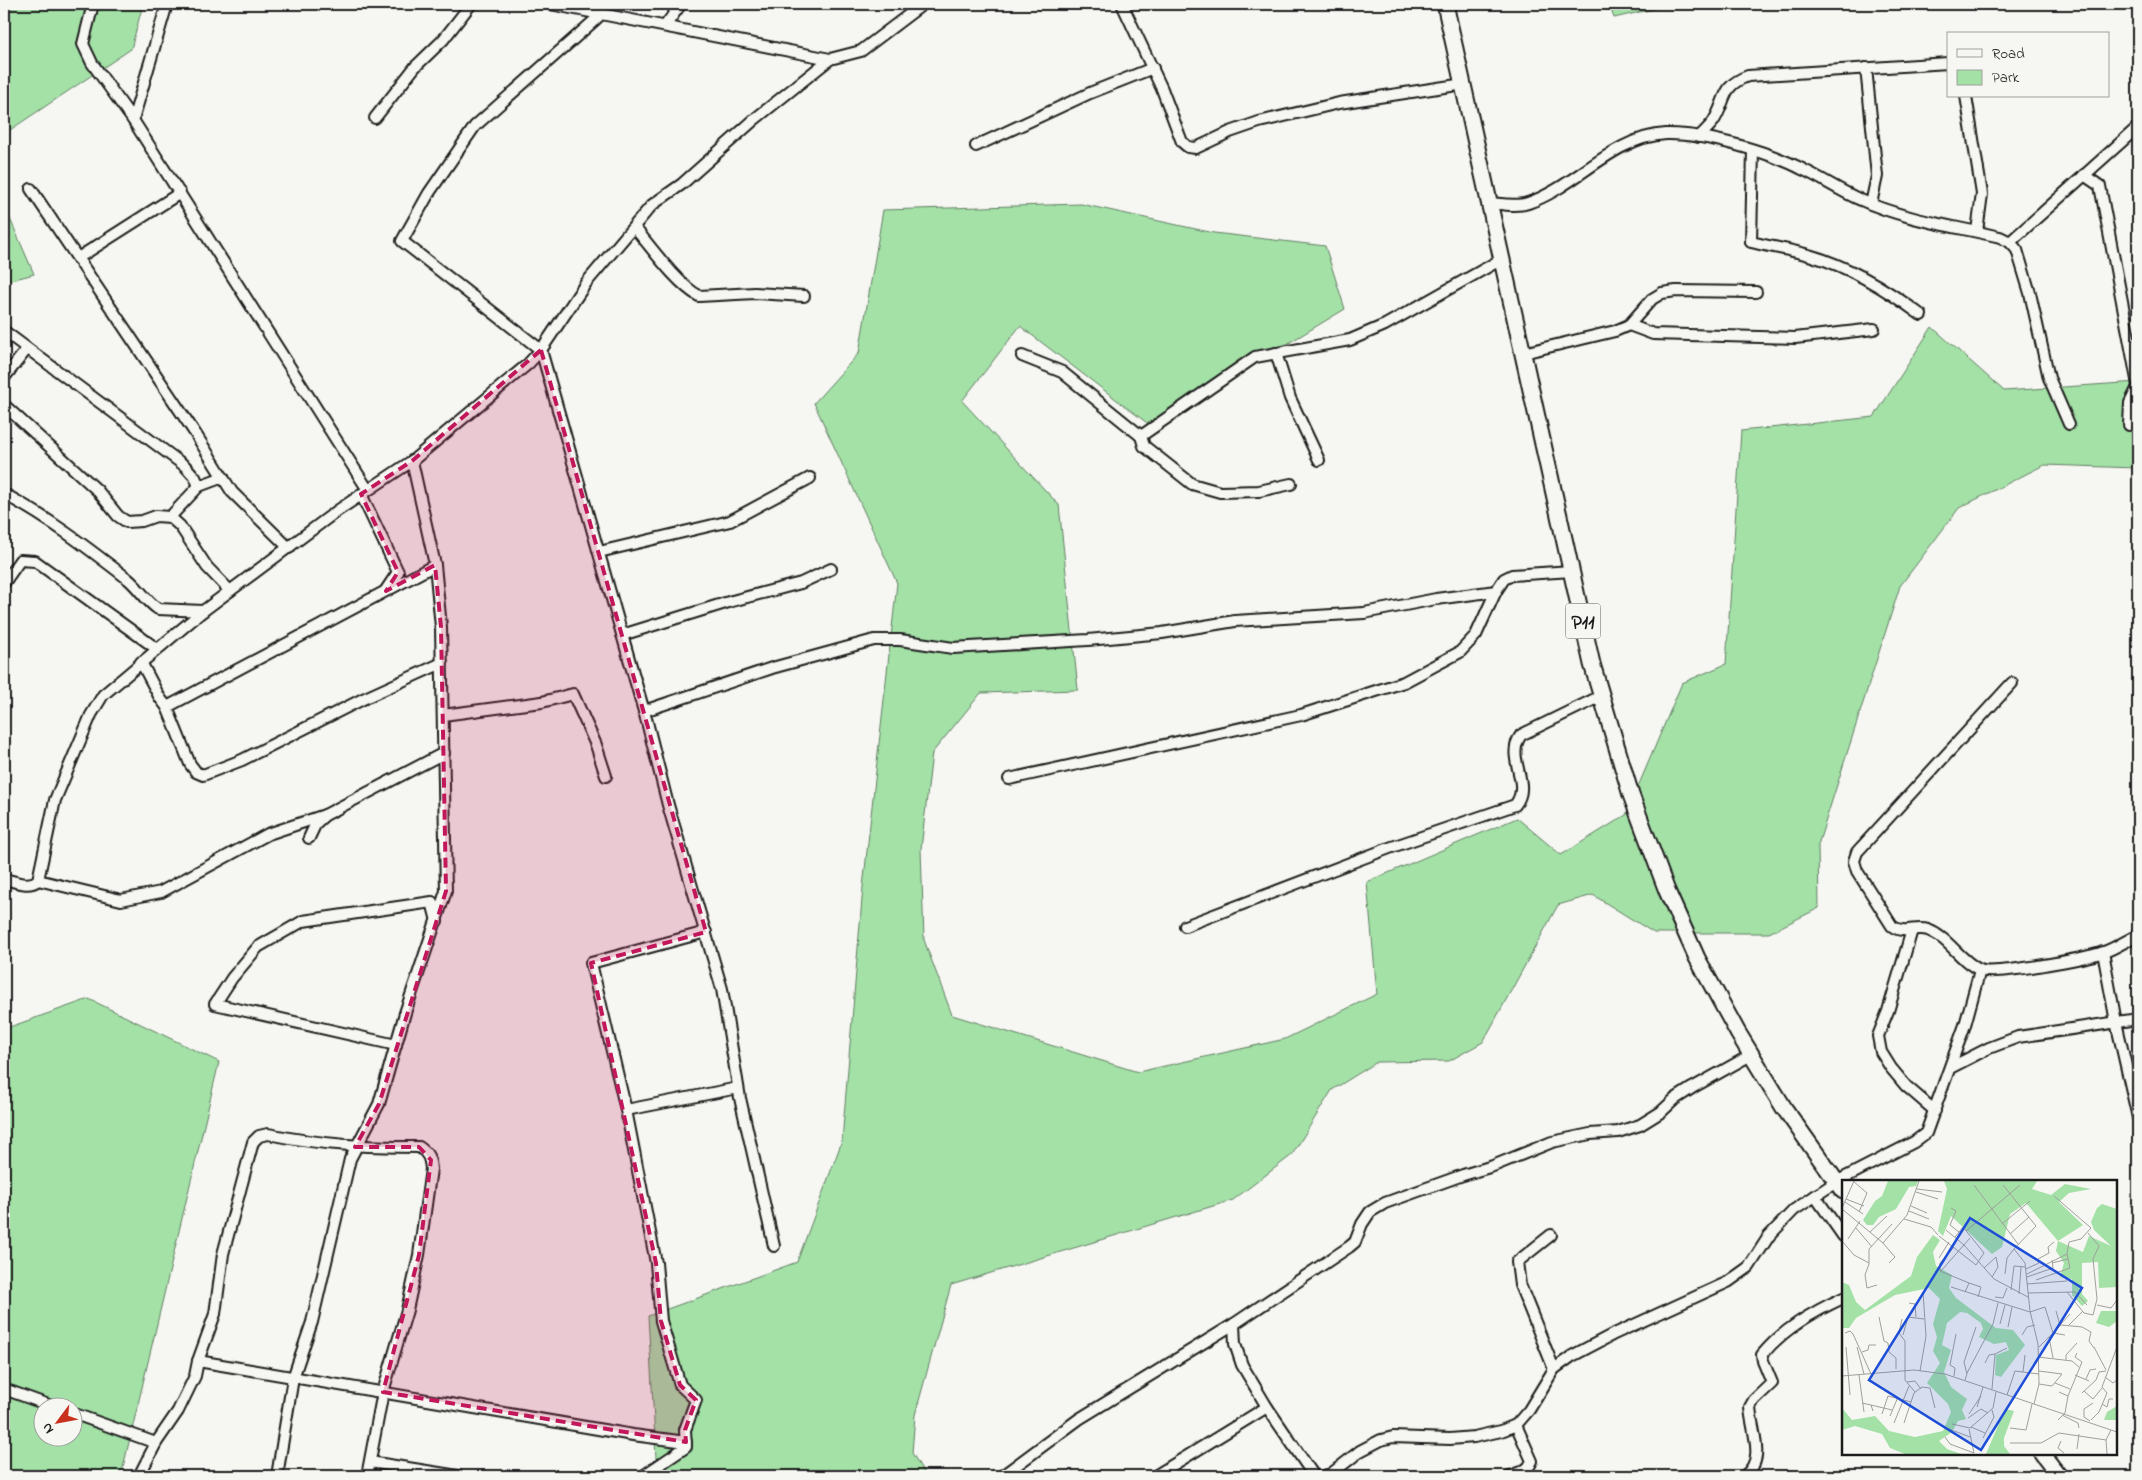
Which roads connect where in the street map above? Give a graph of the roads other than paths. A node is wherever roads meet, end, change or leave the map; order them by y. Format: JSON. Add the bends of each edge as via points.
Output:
{"nodes":[{"id":1,"x":92,"y":4,"type":"edge"},
{"id":2,"x":167,"y":4,"type":"edge"},
{"id":3,"x":471,"y":4,"type":"edge"},
{"id":4,"x":550,"y":4,"type":"edge"},
{"id":5,"x":681,"y":4,"type":"edge"},
{"id":6,"x":1122,"y":4,"type":"edge"},
{"id":7,"x":1446,"y":4,"type":"edge"},
{"id":8,"x":920,"y":5,"type":"edge"},
{"id":9,"x":602,"y":9,"type":"edge"},
{"id":10,"x":665,"y":26,"type":"junction"},
{"id":11,"x":830,"y":59,"type":"junction"},
{"id":12,"x":1947,"y":63,"type":"edge"},
{"id":13,"x":1153,"y":68,"type":"junction"},
{"id":14,"x":1866,"y":68,"type":"junction"},
{"id":15,"x":1464,"y":84,"type":"junction"},
{"id":16,"x":1966,"y":98,"type":"edge"},
{"id":17,"x":375,"y":118,"type":"dead end"},
{"id":18,"x":133,"y":120,"type":"junction"},
{"id":19,"x":2138,"y":127,"type":"edge"},
{"id":20,"x":1699,"y":137,"type":"junction"},
{"id":21,"x":976,"y":146,"type":"dead end"},
{"id":22,"x":1753,"y":150,"type":"junction"},
{"id":23,"x":2084,"y":175,"type":"junction"},
{"id":24,"x":31,"y":189,"type":"dead end"},
{"id":25,"x":180,"y":193,"type":"junction"},
{"id":26,"x":1490,"y":203,"type":"junction"},
{"id":27,"x":1871,"y":204,"type":"junction"},
{"id":28,"x":634,"y":227,"type":"junction"},
{"id":29,"x":1977,"y":232,"type":"junction"},
{"id":30,"x":2010,"y":242,"type":"junction"},
{"id":31,"x":78,"y":258,"type":"junction"},
{"id":32,"x":1502,"y":259,"type":"junction"},
{"id":33,"x":1756,"y":292,"type":"dead end"},
{"id":34,"x":804,"y":296,"type":"dead end"},
{"id":35,"x":1921,"y":315,"type":"dead end"},
{"id":36,"x":1629,"y":325,"type":"junction"},
{"id":37,"x":1874,"y":329,"type":"dead end"},
{"id":38,"x":4,"y":331,"type":"edge"},
{"id":39,"x":27,"y":349,"type":"junction"},
{"id":40,"x":541,"y":350,"type":"junction"},
{"id":41,"x":1523,"y":352,"type":"junction"},
{"id":42,"x":1276,"y":353,"type":"junction"},
{"id":43,"x":1022,"y":356,"type":"dead end"},
{"id":44,"x":4,"y":378,"type":"edge"},
{"id":45,"x":2138,"y":386,"type":"edge"},
{"id":46,"x":4,"y":405,"type":"edge"},
{"id":47,"x":2069,"y":424,"type":"dead end"},
{"id":48,"x":2129,"y":425,"type":"dead end"},
{"id":49,"x":1141,"y":436,"type":"junction"},
{"id":50,"x":1320,"y":460,"type":"dead end"},
{"id":51,"x":412,"y":461,"type":"junction"},
{"id":52,"x":223,"y":477,"type":"junction"},
{"id":53,"x":810,"y":478,"type":"dead end"},
{"id":54,"x":1291,"y":484,"type":"dead end"},
{"id":55,"x":199,"y":486,"type":"junction"},
{"id":56,"x":365,"y":492,"type":"junction"},
{"id":57,"x":4,"y":494,"type":"edge"},
{"id":58,"x":170,"y":517,"type":"junction"},
{"id":59,"x":290,"y":548,"type":"junction"},
{"id":60,"x":599,"y":552,"type":"junction"},
{"id":61,"x":435,"y":565,"type":"junction"},
{"id":62,"x":831,"y":569,"type":"dead end"},
{"id":63,"x":1572,"y":571,"type":"junction"},
{"id":64,"x":4,"y":583,"type":"edge"},
{"id":65,"x":230,"y":591,"type":"junction"},
{"id":66,"x":386,"y":591,"type":"junction"},
{"id":67,"x":1496,"y":591,"type":"junction"},
{"id":68,"x":203,"y":611,"type":"junction"},
{"id":69,"x":622,"y":635,"type":"junction"},
{"id":70,"x":157,"y":649,"type":"junction"},
{"id":71,"x":141,"y":662,"type":"junction"},
{"id":72,"x":442,"y":663,"type":"junction"},
{"id":73,"x":2012,"y":683,"type":"dead end"},
{"id":74,"x":1601,"y":696,"type":"junction"},
{"id":75,"x":167,"y":707,"type":"junction"},
{"id":76,"x":644,"y":711,"type":"junction"},
{"id":77,"x":443,"y":715,"type":"junction"},
{"id":78,"x":444,"y":753,"type":"junction"},
{"id":79,"x":606,"y":776,"type":"dead end"},
{"id":80,"x":1009,"y":779,"type":"dead end"},
{"id":81,"x":325,"y":815,"type":"junction"},
{"id":82,"x":309,"y":838,"type":"dead end"},
{"id":83,"x":4,"y":879,"type":"edge"},
{"id":84,"x":38,"y":880,"type":"junction"},
{"id":85,"x":437,"y":921,"type":"junction"},
{"id":86,"x":1185,"y":926,"type":"dead end"},
{"id":87,"x":1912,"y":930,"type":"junction"},
{"id":88,"x":706,"y":932,"type":"junction"},
{"id":89,"x":2138,"y":935,"type":"edge"},
{"id":90,"x":2103,"y":952,"type":"junction"},
{"id":91,"x":1980,"y":970,"type":"junction"},
{"id":92,"x":2138,"y":1020,"type":"edge"},
{"id":93,"x":2116,"y":1022,"type":"junction"},
{"id":94,"x":396,"y":1045,"type":"junction"},
{"id":95,"x":1751,"y":1055,"type":"junction"},
{"id":96,"x":1950,"y":1068,"type":"junction"},
{"id":97,"x":738,"y":1088,"type":"junction"},
{"id":98,"x":2136,"y":1097,"type":"edge"},
{"id":99,"x":626,"y":1110,"type":"junction"},
{"id":100,"x":1935,"y":1111,"type":"junction"},
{"id":101,"x":2138,"y":1118,"type":"edge"},
{"id":102,"x":355,"y":1147,"type":"junction"},
{"id":103,"x":1852,"y":1180,"type":"edge"},
{"id":104,"x":1840,"y":1187,"type":"edge"},
{"id":105,"x":1815,"y":1196,"type":"junction"},
{"id":106,"x":1550,"y":1235,"type":"dead end"},
{"id":107,"x":1842,"y":1235,"type":"edge"},
{"id":108,"x":774,"y":1246,"type":"dead end"},
{"id":109,"x":1842,"y":1298,"type":"edge"},
{"id":110,"x":1234,"y":1324,"type":"junction"},
{"id":111,"x":198,"y":1361,"type":"junction"},
{"id":112,"x":1554,"y":1369,"type":"junction"},
{"id":113,"x":293,"y":1378,"type":"junction"},
{"id":114,"x":4,"y":1389,"type":"edge"},
{"id":115,"x":383,"y":1392,"type":"junction"},
{"id":116,"x":32,"y":1399,"type":"edge"},
{"id":117,"x":1267,"y":1407,"type":"junction"},
{"id":118,"x":82,"y":1417,"type":"edge"},
{"id":119,"x":1516,"y":1425,"type":"junction"},
{"id":120,"x":686,"y":1442,"type":"junction"},
{"id":121,"x":156,"y":1443,"type":"junction"},
{"id":122,"x":2043,"y":1455,"type":"edge"},
{"id":123,"x":370,"y":1462,"type":"junction"},
{"id":124,"x":139,"y":1476,"type":"edge"},
{"id":125,"x":277,"y":1476,"type":"edge"},
{"id":126,"x":367,"y":1476,"type":"edge"},
{"id":127,"x":458,"y":1476,"type":"edge"},
{"id":128,"x":643,"y":1476,"type":"edge"},
{"id":129,"x":1002,"y":1476,"type":"edge"},
{"id":130,"x":1155,"y":1476,"type":"edge"},
{"id":131,"x":1314,"y":1476,"type":"edge"},
{"id":132,"x":1324,"y":1476,"type":"edge"},
{"id":133,"x":1510,"y":1476,"type":"edge"},
{"id":134,"x":1744,"y":1476,"type":"edge"},
{"id":135,"x":2059,"y":1476,"type":"edge"}],
"edges":[{"from":1,"to":18,"type":"street","via":[[83,44],[92,63]]},
{"from":2,"to":18,"type":"street"},
{"from":3,"to":17,"type":"street"},
{"from":4,"to":9,"type":"street"},
{"from":5,"to":10,"type":"street"},
{"from":6,"to":13,"type":"street"},
{"from":7,"to":15,"type":"main road","number":"P11"},
{"from":8,"to":11,"type":"street","via":[[861,51]]},
{"from":9,"to":10,"type":"street"},
{"from":9,"to":40,"type":"street","via":[[475,126],[402,241]]},
{"from":10,"to":11,"type":"street"},
{"from":11,"to":28,"type":"street","via":[[652,206]]},
{"from":12,"to":14,"type":"street"},
{"from":13,"to":15,"type":"street","via":[[1182,142],[1196,148],[1254,123],[1340,104]]},
{"from":13,"to":21,"type":"street"},
{"from":14,"to":20,"type":"street","via":[[1748,76],[1736,80],[1728,88],[1713,121]]},
{"from":14,"to":27,"type":"street","via":[[1877,176]]},
{"from":15,"to":26,"type":"main road","number":"P11"},
{"from":16,"to":29,"type":"street","via":[[1982,194]]},
{"from":18,"to":25,"type":"street"},
{"from":19,"to":23,"type":"street"},
{"from":20,"to":22,"type":"street"},
{"from":20,"to":26,"type":"street","via":[[1665,134],[1644,139],[1621,148],[1548,194],[1526,204]]},
{"from":22,"to":27,"type":"street","via":[[1804,169]]},
{"from":22,"to":35,"type":"street","via":[[1750,242],[1812,256],[1850,272]]},
{"from":23,"to":30,"type":"street"},
{"from":23,"to":45,"type":"street","via":[[2100,186]]},
{"from":24,"to":31,"type":"street"},
{"from":25,"to":31,"type":"street"},
{"from":25,"to":56,"type":"street"},
{"from":26,"to":32,"type":"main road","number":"P11"},
{"from":27,"to":29,"type":"street","via":[[1921,220]]},
{"from":28,"to":34,"type":"street","via":[[681,281],[699,296],[755,293]]},
{"from":28,"to":40,"type":"street","via":[[586,283]]},
{"from":29,"to":30,"type":"street","via":[[2000,236]]},
{"from":30,"to":47,"type":"street","via":[[2017,250],[2030,293],[2049,378]]},
{"from":31,"to":52,"type":"street"},
{"from":32,"to":41,"type":"main road","number":"P11"},
{"from":32,"to":42,"type":"street","via":[[1385,325],[1350,340]]},
{"from":33,"to":36,"type":"street","via":[[1662,293],[1652,299]]},
{"from":36,"to":37,"type":"street","via":[[1653,334],[1794,338]]},
{"from":36,"to":41,"type":"street"},
{"from":38,"to":39,"type":"street"},
{"from":39,"to":44,"type":"street"},
{"from":39,"to":55,"type":"street","via":[[185,466]]},
{"from":40,"to":51,"type":"street"},
{"from":40,"to":60,"type":"street"},
{"from":41,"to":63,"type":"main road","number":"P11"},
{"from":42,"to":49,"type":"street","via":[[1255,357]]},
{"from":42,"to":50,"type":"street","via":[[1290,398]]},
{"from":43,"to":49,"type":"street","via":[[1062,372]]},
{"from":45,"to":48,"type":"street","via":[[2130,403]]},
{"from":46,"to":58,"type":"street","via":[[97,490],[118,516],[127,522],[156,516]]},
{"from":49,"to":54,"type":"street","via":[[1144,446],[1192,484],[1220,492],[1259,491]]},
{"from":51,"to":56,"type":"street"},
{"from":51,"to":61,"type":"street"},
{"from":52,"to":55,"type":"street"},
{"from":52,"to":59,"type":"street","via":[[232,492]]},
{"from":53,"to":60,"type":"street","via":[[730,521]]},
{"from":55,"to":58,"type":"street"},
{"from":56,"to":59,"type":"street"},
{"from":56,"to":66,"type":"street","via":[[398,572]]},
{"from":57,"to":68,"type":"street","via":[[76,538],[138,587],[152,605]]},
{"from":58,"to":65,"type":"street","via":[[180,526],[207,567]]},
{"from":59,"to":65,"type":"street"},
{"from":60,"to":69,"type":"street"},
{"from":61,"to":66,"type":"street"},
{"from":61,"to":72,"type":"street"},
{"from":62,"to":69,"type":"street","via":[[800,583]]},
{"from":63,"to":67,"type":"street","via":[[1512,576],[1504,579]]},
{"from":63,"to":74,"type":"main road","number":"P11"},
{"from":64,"to":70,"type":"street","via":[[20,560],[35,561]]},
{"from":65,"to":68,"type":"street"},
{"from":66,"to":75,"type":"street"},
{"from":67,"to":76,"type":"street","via":[[1364,613],[1235,622],[1088,640],[952,648],[900,640],[874,640],[772,668]]},
{"from":67,"to":80,"type":"street","via":[[1476,635],[1460,652],[1404,682],[1301,715]]},
{"from":68,"to":70,"type":"street"},
{"from":69,"to":76,"type":"street"},
{"from":70,"to":71,"type":"street"},
{"from":71,"to":75,"type":"street"},
{"from":71,"to":84,"type":"street","via":[[103,695],[92,715],[55,800]]},
{"from":72,"to":75,"type":"street","via":[[242,760],[203,775],[190,764]]},
{"from":72,"to":77,"type":"street"},
{"from":73,"to":87,"type":"street","via":[[1857,852],[1854,861],[1858,871],[1892,926],[1897,930]]},
{"from":74,"to":86,"type":"street","via":[[1521,735],[1515,743],[1515,756],[1523,791],[1515,804],[1383,850]]},
{"from":74,"to":95,"type":"main road","number":"P11","via":[[1631,795],[1667,891],[1697,958]]},
{"from":76,"to":88,"type":"street"},
{"from":77,"to":78,"type":"street"},
{"from":77,"to":79,"type":"street","via":[[542,702],[573,694]]},
{"from":78,"to":81,"type":"street"},
{"from":78,"to":85,"type":"street","via":[[446,891]]},
{"from":81,"to":82,"type":"street","via":[[316,823]]},
{"from":81,"to":84,"type":"street","via":[[268,834],[162,892],[121,900]]},
{"from":83,"to":84,"type":"street","via":[[28,884]]},
{"from":85,"to":94,"type":"street"},
{"from":85,"to":94,"type":"street","via":[[432,902],[303,921],[258,947],[232,978],[216,1004]]},
{"from":87,"to":91,"type":"street","via":[[1928,930],[1940,936]]},
{"from":87,"to":100,"type":"street","via":[[1878,1036],[1881,1052],[1891,1068]]},
{"from":88,"to":97,"type":"street","via":[[722,989]]},
{"from":88,"to":99,"type":"street","via":[[592,963]]},
{"from":89,"to":90,"type":"street"},
{"from":90,"to":91,"type":"street","via":[[2000,971]]},
{"from":90,"to":93,"type":"street"},
{"from":91,"to":96,"type":"street"},
{"from":92,"to":93,"type":"street"},
{"from":93,"to":96,"type":"street","via":[[2018,1036]]},
{"from":93,"to":98,"type":"street"},
{"from":94,"to":102,"type":"street","via":[[379,1104]]},
{"from":95,"to":104,"type":"main road","number":"P11"},
{"from":95,"to":110,"type":"street","via":[[1692,1088],[1640,1125],[1618,1132],[1552,1142],[1385,1203],[1370,1212],[1350,1247]]},
{"from":96,"to":100,"type":"street"},
{"from":97,"to":99,"type":"street"},
{"from":97,"to":108,"type":"street"},
{"from":98,"to":101,"type":"street"},
{"from":99,"to":120,"type":"street","via":[[656,1263],[661,1321],[680,1385],[696,1400],[684,1430]]},
{"from":100,"to":103,"type":"street","via":[[1926,1133]]},
{"from":102,"to":111,"type":"street","via":[[268,1134],[253,1142],[223,1254],[215,1314]]},
{"from":102,"to":113,"type":"street","via":[[340,1193],[312,1322]]},
{"from":102,"to":115,"type":"street","via":[[418,1147],[430,1160],[419,1255]]},
{"from":104,"to":105,"type":"street"},
{"from":105,"to":107,"type":"street"},
{"from":105,"to":112,"type":"street","via":[[1787,1216],[1749,1267],[1728,1282],[1612,1335]]},
{"from":106,"to":112,"type":"street","via":[[1516,1262],[1520,1285]]},
{"from":109,"to":134,"type":"street","via":[[1811,1313],[1762,1355],[1772,1384],[1750,1406],[1756,1462]]},
{"from":110,"to":117,"type":"street","via":[[1235,1344],[1242,1365]]},
{"from":110,"to":129,"type":"street","via":[[1079,1419]]},
{"from":111,"to":113,"type":"street"},
{"from":111,"to":121,"type":"street","via":[[195,1376],[178,1412]]},
{"from":112,"to":119,"type":"street"},
{"from":113,"to":115,"type":"street"},
{"from":113,"to":125,"type":"street"},
{"from":114,"to":116,"type":"street"},
{"from":115,"to":120,"type":"street"},
{"from":115,"to":123,"type":"street"},
{"from":117,"to":130,"type":"street"},
{"from":117,"to":131,"type":"street"},
{"from":118,"to":121,"type":"street"},
{"from":119,"to":132,"type":"street","via":[[1474,1437],[1393,1436],[1360,1451]]},
{"from":119,"to":133,"type":"street","via":[[1532,1461],[1530,1467]]},
{"from":120,"to":128,"type":"street","via":[[686,1447]]},
{"from":121,"to":124,"type":"street"},
{"from":122,"to":135,"type":"main road"},
{"from":123,"to":126,"type":"street"},
{"from":123,"to":127,"type":"street"}]}
